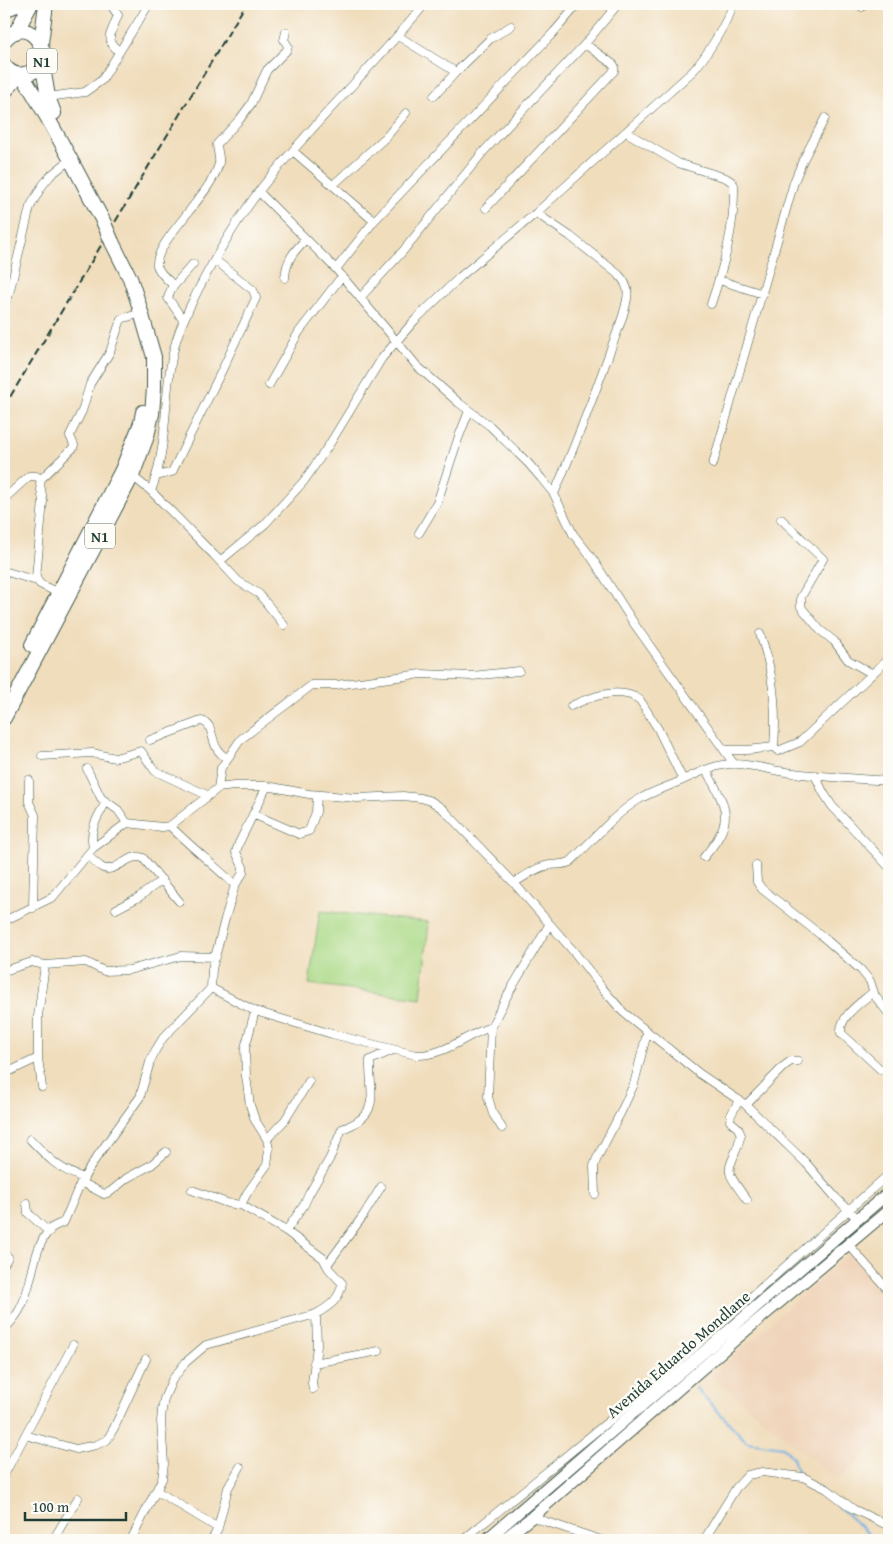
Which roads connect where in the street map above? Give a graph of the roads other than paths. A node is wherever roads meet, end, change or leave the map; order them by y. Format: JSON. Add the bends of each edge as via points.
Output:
{"nodes":[{"id":1,"x":19,"y":4,"type":"edge"},
{"id":2,"x":31,"y":4,"type":"edge"},
{"id":3,"x":46,"y":4,"type":"edge"},
{"id":4,"x":110,"y":4,"type":"edge"},
{"id":5,"x":149,"y":4,"type":"edge"},
{"id":6,"x":425,"y":4,"type":"edge"},
{"id":7,"x":578,"y":4,"type":"edge"},
{"id":8,"x":618,"y":4,"type":"edge"},
{"id":9,"x":734,"y":4,"type":"edge"},
{"id":10,"x":4,"y":10,"type":"edge"},
{"id":11,"x":511,"y":26,"type":"dead end"},
{"id":12,"x":286,"y":32,"type":"dead end"},
{"id":13,"x":9,"y":34,"type":"edge"},
{"id":14,"x":398,"y":36,"type":"junction"},
{"id":15,"x":41,"y":43,"type":"junction"},
{"id":16,"x":585,"y":44,"type":"junction"},
{"id":17,"x":119,"y":52,"type":"junction"},
{"id":18,"x":42,"y":61,"type":"junction"},
{"id":19,"x":4,"y":65,"type":"edge"},
{"id":20,"x":456,"y":72,"type":"junction"},
{"id":21,"x":21,"y":75,"type":"junction"},
{"id":22,"x":4,"y":95,"type":"edge"},
{"id":23,"x":434,"y":96,"type":"dead end"},
{"id":24,"x":48,"y":97,"type":"junction"},
{"id":25,"x":406,"y":113,"type":"dead end"},
{"id":26,"x":825,"y":118,"type":"dead end"},
{"id":27,"x":626,"y":132,"type":"junction"},
{"id":28,"x":65,"y":146,"type":"junction"},
{"id":29,"x":293,"y":151,"type":"junction"},
{"id":30,"x":71,"y":159,"type":"junction"},
{"id":31,"x":333,"y":185,"type":"junction"},
{"id":32,"x":259,"y":192,"type":"junction"},
{"id":33,"x":486,"y":208,"type":"dead end"},
{"id":34,"x":536,"y":213,"type":"junction"},
{"id":35,"x":374,"y":221,"type":"junction"},
{"id":36,"x":306,"y":239,"type":"junction"},
{"id":37,"x":215,"y":260,"type":"junction"},
{"id":38,"x":193,"y":264,"type":"dead end"},
{"id":39,"x":336,"y":269,"type":"junction"},
{"id":40,"x":342,"y":276,"type":"junction"},
{"id":41,"x":285,"y":278,"type":"dead end"},
{"id":42,"x":719,"y":280,"type":"junction"},
{"id":43,"x":174,"y":286,"type":"junction"},
{"id":44,"x":763,"y":294,"type":"junction"},
{"id":45,"x":8,"y":298,"type":"dead end"},
{"id":46,"x":360,"y":298,"type":"junction"},
{"id":47,"x":711,"y":304,"type":"dead end"},
{"id":48,"x":141,"y":313,"type":"junction"},
{"id":49,"x":183,"y":320,"type":"junction"},
{"id":50,"x":395,"y":342,"type":"junction"},
{"id":51,"x":269,"y":385,"type":"dead end"},
{"id":52,"x":469,"y":411,"type":"junction"},
{"id":53,"x":713,"y":464,"type":"dead end"},
{"id":54,"x":126,"y":473,"type":"junction"},
{"id":55,"x":157,"y":476,"type":"junction"},
{"id":56,"x":41,"y":480,"type":"junction"},
{"id":57,"x":151,"y":492,"type":"junction"},
{"id":58,"x":554,"y":494,"type":"junction"},
{"id":59,"x":4,"y":499,"type":"edge"},
{"id":60,"x":782,"y":519,"type":"dead end"},
{"id":61,"x":419,"y":533,"type":"dead end"},
{"id":62,"x":90,"y":544,"type":"junction"},
{"id":63,"x":220,"y":561,"type":"junction"},
{"id":64,"x":4,"y":571,"type":"edge"},
{"id":65,"x":37,"y":581,"type":"junction"},
{"id":66,"x":58,"y":593,"type":"junction"},
{"id":67,"x":284,"y":625,"type":"dead end"},
{"id":68,"x":760,"y":634,"type":"dead end"},
{"id":69,"x":38,"y":643,"type":"junction"},
{"id":70,"x":889,"y":658,"type":"edge"},
{"id":71,"x":519,"y":671,"type":"dead end"},
{"id":72,"x":871,"y":674,"type":"junction"},
{"id":73,"x":4,"y":699,"type":"edge"},
{"id":74,"x":571,"y":706,"type":"dead end"},
{"id":75,"x":4,"y":718,"type":"edge"},
{"id":76,"x":150,"y":740,"type":"dead end"},
{"id":77,"x":774,"y":747,"type":"junction"},
{"id":78,"x":725,"y":750,"type":"junction"},
{"id":79,"x":42,"y":756,"type":"dead end"},
{"id":80,"x":227,"y":758,"type":"junction"},
{"id":81,"x":734,"y":764,"type":"junction"},
{"id":82,"x":87,"y":769,"type":"dead end"},
{"id":83,"x":706,"y":770,"type":"junction"},
{"id":84,"x":815,"y":775,"type":"junction"},
{"id":85,"x":29,"y":780,"type":"dead end"},
{"id":86,"x":682,"y":780,"type":"junction"},
{"id":87,"x":889,"y":780,"type":"edge"},
{"id":88,"x":267,"y":786,"type":"junction"},
{"id":89,"x":218,"y":788,"type":"junction"},
{"id":90,"x":207,"y":795,"type":"junction"},
{"id":91,"x":317,"y":795,"type":"junction"},
{"id":92,"x":106,"y":802,"type":"junction"},
{"id":93,"x":253,"y":814,"type":"junction"},
{"id":94,"x":127,"y":823,"type":"junction"},
{"id":95,"x":170,"y":826,"type":"junction"},
{"id":96,"x":90,"y":852,"type":"junction"},
{"id":97,"x":704,"y":857,"type":"dead end"},
{"id":98,"x":756,"y":865,"type":"dead end"},
{"id":99,"x":889,"y":867,"type":"edge"},
{"id":100,"x":162,"y":880,"type":"junction"},
{"id":101,"x":514,"y":883,"type":"junction"},
{"id":102,"x":235,"y":885,"type":"junction"},
{"id":103,"x":179,"y":901,"type":"dead end"},
{"id":104,"x":33,"y":908,"type":"junction"},
{"id":105,"x":116,"y":909,"type":"dead end"},
{"id":106,"x":4,"y":921,"type":"edge"},
{"id":107,"x":550,"y":925,"type":"junction"},
{"id":108,"x":216,"y":957,"type":"junction"},
{"id":109,"x":45,"y":965,"type":"junction"},
{"id":110,"x":4,"y":971,"type":"edge"},
{"id":111,"x":211,"y":988,"type":"junction"},
{"id":112,"x":873,"y":992,"type":"junction"},
{"id":113,"x":255,"y":1011,"type":"junction"},
{"id":114,"x":889,"y":1014,"type":"edge"},
{"id":115,"x":492,"y":1027,"type":"junction"},
{"id":116,"x":647,"y":1033,"type":"junction"},
{"id":117,"x":393,"y":1050,"type":"junction"},
{"id":118,"x":38,"y":1058,"type":"junction"},
{"id":119,"x":798,"y":1061,"type":"dead end"},
{"id":120,"x":880,"y":1069,"type":"dead end"},
{"id":121,"x":4,"y":1074,"type":"edge"},
{"id":122,"x":308,"y":1081,"type":"dead end"},
{"id":123,"x":42,"y":1087,"type":"dead end"},
{"id":124,"x":742,"y":1102,"type":"junction"},
{"id":125,"x":502,"y":1128,"type":"dead end"},
{"id":126,"x":30,"y":1139,"type":"dead end"},
{"id":127,"x":267,"y":1139,"type":"junction"},
{"id":128,"x":166,"y":1152,"type":"dead end"},
{"id":129,"x":889,"y":1174,"type":"edge"},
{"id":130,"x":83,"y":1180,"type":"junction"},
{"id":131,"x":381,"y":1187,"type":"dead end"},
{"id":132,"x":192,"y":1190,"type":"dead end"},
{"id":133,"x":889,"y":1192,"type":"edge"},
{"id":134,"x":595,"y":1194,"type":"dead end"},
{"id":135,"x":747,"y":1200,"type":"dead end"},
{"id":136,"x":27,"y":1204,"type":"dead end"},
{"id":137,"x":241,"y":1205,"type":"junction"},
{"id":138,"x":849,"y":1210,"type":"junction"},
{"id":139,"x":889,"y":1210,"type":"edge"},
{"id":140,"x":858,"y":1219,"type":"junction"},
{"id":141,"x":286,"y":1231,"type":"junction"},
{"id":142,"x":49,"y":1232,"type":"junction"},
{"id":143,"x":840,"y":1235,"type":"junction"},
{"id":144,"x":849,"y":1245,"type":"junction"},
{"id":145,"x":8,"y":1256,"type":"dead end"},
{"id":146,"x":4,"y":1264,"type":"edge"},
{"id":147,"x":327,"y":1264,"type":"junction"},
{"id":148,"x":889,"y":1291,"type":"edge"},
{"id":149,"x":316,"y":1314,"type":"junction"},
{"id":150,"x":4,"y":1330,"type":"edge"},
{"id":151,"x":73,"y":1345,"type":"dead end"},
{"id":152,"x":380,"y":1351,"type":"dead end"},
{"id":153,"x":146,"y":1359,"type":"dead end"},
{"id":154,"x":314,"y":1363,"type":"junction"},
{"id":155,"x":313,"y":1389,"type":"dead end"},
{"id":156,"x":25,"y":1435,"type":"junction"},
{"id":157,"x":240,"y":1466,"type":"dead end"},
{"id":158,"x":4,"y":1476,"type":"edge"},
{"id":159,"x":157,"y":1491,"type":"junction"},
{"id":160,"x":78,"y":1498,"type":"dead end"},
{"id":161,"x":532,"y":1517,"type":"junction"},
{"id":162,"x":889,"y":1526,"type":"edge"},
{"id":163,"x":218,"y":1528,"type":"junction"},
{"id":164,"x":53,"y":1540,"type":"edge"},
{"id":165,"x":131,"y":1540,"type":"edge"},
{"id":166,"x":212,"y":1540,"type":"edge"},
{"id":167,"x":463,"y":1540,"type":"edge"},
{"id":168,"x":486,"y":1540,"type":"edge"},
{"id":169,"x":503,"y":1540,"type":"edge"},
{"id":170,"x":601,"y":1540,"type":"edge"},
{"id":171,"x":704,"y":1540,"type":"edge"}],
"edges":[{"from":1,"to":10,"type":"highway"},
{"from":2,"to":13,"type":"highway","number":"N1"},
{"from":3,"to":15,"type":"highway","number":"N1"},
{"from":4,"to":17,"type":"street","via":[[118,15],[110,35],[111,43]]},
{"from":5,"to":17,"type":"street"},
{"from":6,"to":14,"type":"street"},
{"from":7,"to":35,"type":"street"},
{"from":8,"to":16,"type":"street"},
{"from":9,"to":27,"type":"street","via":[[705,58]]},
{"from":11,"to":20,"type":"street","via":[[490,39]]},
{"from":12,"to":43,"type":"street","via":[[287,50],[267,70],[251,104],[217,144],[219,162],[213,176],[160,256],[158,268]]},
{"from":13,"to":15,"type":"highway","number":"N1","via":[[30,33]]},
{"from":14,"to":20,"type":"street"},
{"from":14,"to":29,"type":"street"},
{"from":15,"to":18,"type":"highway","number":"N1"},
{"from":16,"to":33,"type":"street","via":[[614,65],[614,71]]},
{"from":16,"to":46,"type":"street","via":[[484,151],[403,251]]},
{"from":17,"to":24,"type":"street","via":[[102,80],[86,92]]},
{"from":18,"to":21,"type":"highway","number":"N1","via":[[33,72]]},
{"from":18,"to":24,"type":"highway","number":"N1"},
{"from":19,"to":21,"type":"highway","number":"N1","via":[[10,72]]},
{"from":20,"to":23,"type":"street"},
{"from":21,"to":22,"type":"main road"},
{"from":21,"to":28,"type":"highway","number":"N1"},
{"from":24,"to":28,"type":"highway","number":"N1"},
{"from":25,"to":31,"type":"street","via":[[387,136]]},
{"from":26,"to":44,"type":"street","via":[[794,182]]},
{"from":27,"to":34,"type":"street"},
{"from":27,"to":42,"type":"street","via":[[678,162],[732,182],[731,229]]},
{"from":28,"to":30,"type":"highway","number":"N1"},
{"from":29,"to":31,"type":"street"},
{"from":29,"to":32,"type":"street"},
{"from":30,"to":45,"type":"street","via":[[51,175],[30,207]]},
{"from":30,"to":48,"type":"highway","number":"N1","bridge":true,"via":[[130,278]]},
{"from":31,"to":35,"type":"street"},
{"from":32,"to":36,"type":"street"},
{"from":32,"to":37,"type":"street"},
{"from":34,"to":50,"type":"street","via":[[462,276]]},
{"from":34,"to":58,"type":"street","via":[[625,280],[628,290],[595,393]]},
{"from":35,"to":39,"type":"street"},
{"from":36,"to":39,"type":"street"},
{"from":36,"to":41,"type":"street","via":[[291,256]]},
{"from":37,"to":49,"type":"street"},
{"from":37,"to":55,"type":"street","via":[[253,290],[256,298],[172,472]]},
{"from":38,"to":43,"type":"street"},
{"from":39,"to":40,"type":"street"},
{"from":40,"to":46,"type":"street"},
{"from":40,"to":51,"type":"street","via":[[299,332]]},
{"from":42,"to":44,"type":"street"},
{"from":42,"to":47,"type":"street"},
{"from":43,"to":49,"type":"street","via":[[168,298]]},
{"from":44,"to":53,"type":"street"},
{"from":46,"to":50,"type":"street"},
{"from":48,"to":54,"type":"highway","number":"N1","via":[[149,342],[145,397]]},
{"from":48,"to":56,"type":"street","via":[[122,319],[110,352],[90,384],[70,436],[73,448]]},
{"from":49,"to":55,"type":"street","via":[[171,356],[164,444]]},
{"from":50,"to":52,"type":"street","via":[[423,372]]},
{"from":50,"to":63,"type":"street","via":[[304,481],[265,524]]},
{"from":52,"to":58,"type":"street","via":[[528,462]]},
{"from":52,"to":61,"type":"street","via":[[437,503]]},
{"from":54,"to":57,"type":"street"},
{"from":54,"to":62,"type":"highway","number":"N1"},
{"from":55,"to":57,"type":"street"},
{"from":56,"to":59,"type":"street","via":[[29,476]]},
{"from":56,"to":65,"type":"street","via":[[43,501]]},
{"from":57,"to":63,"type":"street"},
{"from":58,"to":78,"type":"street","via":[[573,534]]},
{"from":60,"to":72,"type":"street","via":[[823,559],[802,596],[801,607],[848,660]]},
{"from":62,"to":66,"type":"highway","number":"N1"},
{"from":62,"to":69,"type":"highway","number":"N1"},
{"from":63,"to":67,"type":"street","via":[[238,581],[259,594]]},
{"from":64,"to":65,"type":"street"},
{"from":65,"to":66,"type":"street"},
{"from":66,"to":69,"type":"highway","number":"N1"},
{"from":68,"to":77,"type":"street","via":[[768,656],[775,706]]},
{"from":69,"to":73,"type":"highway","number":"N1"},
{"from":69,"to":75,"type":"highway","number":"N1"},
{"from":70,"to":72,"type":"street"},
{"from":71,"to":80,"type":"street","via":[[472,676],[421,674],[312,685],[241,739]]},
{"from":72,"to":77,"type":"street","via":[[800,742],[778,751]]},
{"from":74,"to":86,"type":"street","via":[[590,698],[620,694],[636,697],[658,729]]},
{"from":76,"to":80,"type":"street","via":[[206,721],[215,748]]},
{"from":77,"to":78,"type":"street"},
{"from":78,"to":81,"type":"street"},
{"from":79,"to":90,"type":"street","via":[[92,753],[115,758],[142,751],[155,771]]},
{"from":80,"to":89,"type":"street","via":[[221,768]]},
{"from":81,"to":83,"type":"street"},
{"from":81,"to":84,"type":"street"},
{"from":82,"to":92,"type":"street","via":[[97,792]]},
{"from":83,"to":86,"type":"street"},
{"from":83,"to":97,"type":"street","via":[[726,811],[723,829]]},
{"from":84,"to":87,"type":"street"},
{"from":84,"to":99,"type":"street","via":[[832,806]]},
{"from":85,"to":104,"type":"street","via":[[29,802],[35,815]]},
{"from":86,"to":101,"type":"street","via":[[636,801],[570,862],[540,868]]},
{"from":88,"to":89,"type":"street"},
{"from":88,"to":91,"type":"street"},
{"from":88,"to":93,"type":"street"},
{"from":89,"to":90,"type":"street"},
{"from":90,"to":95,"type":"street"},
{"from":91,"to":93,"type":"street","via":[[316,812],[309,831],[304,834]]},
{"from":91,"to":101,"type":"street","via":[[357,798],[403,796],[431,801],[443,809]]},
{"from":92,"to":94,"type":"street","via":[[118,810]]},
{"from":92,"to":96,"type":"street","via":[[94,822]]},
{"from":93,"to":102,"type":"street","via":[[236,852],[243,873]]},
{"from":94,"to":95,"type":"street"},
{"from":94,"to":96,"type":"street"},
{"from":95,"to":102,"type":"street"},
{"from":96,"to":100,"type":"street","via":[[103,868],[108,869],[139,856]]},
{"from":96,"to":104,"type":"street","via":[[54,897]]},
{"from":98,"to":112,"type":"street","via":[[762,889],[861,970],[870,981]]},
{"from":100,"to":103,"type":"street"},
{"from":100,"to":105,"type":"street"},
{"from":101,"to":107,"type":"street"},
{"from":102,"to":108,"type":"street"},
{"from":104,"to":106,"type":"street"},
{"from":107,"to":115,"type":"street","via":[[511,988]]},
{"from":107,"to":116,"type":"street","via":[[623,1012]]},
{"from":108,"to":109,"type":"street","via":[[181,956],[129,970],[104,971],[86,962]]},
{"from":108,"to":111,"type":"street"},
{"from":109,"to":110,"type":"street","via":[[32,962]]},
{"from":109,"to":118,"type":"street","via":[[38,1016]]},
{"from":111,"to":113,"type":"street"},
{"from":111,"to":130,"type":"street","via":[[163,1038],[150,1062],[140,1097]]},
{"from":112,"to":114,"type":"street"},
{"from":112,"to":120,"type":"street","via":[[845,1017],[840,1027],[841,1033]]},
{"from":113,"to":117,"type":"street"},
{"from":113,"to":127,"type":"street","via":[[245,1048],[246,1076],[255,1120]]},
{"from":115,"to":117,"type":"street","via":[[426,1055]]},
{"from":115,"to":125,"type":"street","via":[[488,1097]]},
{"from":116,"to":124,"type":"street"},
{"from":116,"to":134,"type":"street","via":[[634,1084],[594,1166]]},
{"from":117,"to":141,"type":"street","via":[[370,1060],[372,1098],[368,1113],[342,1129],[330,1158]]},
{"from":118,"to":121,"type":"street"},
{"from":118,"to":123,"type":"street"},
{"from":119,"to":124,"type":"street","via":[[784,1066]]},
{"from":122,"to":127,"type":"street","via":[[285,1120]]},
{"from":124,"to":135,"type":"street","via":[[731,1116],[730,1121],[741,1135],[728,1171]]},
{"from":124,"to":138,"type":"street","via":[[806,1163]]},
{"from":126,"to":130,"type":"street","via":[[53,1163]]},
{"from":127,"to":137,"type":"street","via":[[267,1165]]},
{"from":128,"to":130,"type":"street","via":[[110,1192],[104,1194]]},
{"from":129,"to":138,"type":"street"},
{"from":130,"to":142,"type":"street","via":[[64,1222]]},
{"from":131,"to":147,"type":"street"},
{"from":132,"to":137,"type":"street"},
{"from":133,"to":140,"type":"main road","name":"Avenida Eduardo Mondlane"},
{"from":136,"to":142,"type":"street","via":[[28,1213]]},
{"from":137,"to":141,"type":"street"},
{"from":138,"to":140,"type":"street"},
{"from":138,"to":167,"type":"street","via":[[642,1394]]},
{"from":139,"to":144,"type":"main road","name":"Avenida Eduardo Mondlane"},
{"from":140,"to":143,"type":"main road","name":"Avenida Eduardo Mondlane"},
{"from":141,"to":147,"type":"street"},
{"from":142,"to":150,"type":"street","via":[[34,1262],[21,1308]]},
{"from":143,"to":144,"type":"main road"},
{"from":143,"to":168,"type":"main road","name":"Avenida Eduardo Mondlane"},
{"from":144,"to":148,"type":"street"},
{"from":144,"to":161,"type":"main road","name":"Avenida Eduardo Mondlane"},
{"from":145,"to":146,"type":"street"},
{"from":147,"to":149,"type":"street","via":[[342,1283],[340,1293],[331,1305]]},
{"from":149,"to":154,"type":"street"},
{"from":149,"to":159,"type":"street","via":[[206,1345],[186,1362],[172,1380],[164,1398],[161,1421],[164,1472]]},
{"from":151,"to":156,"type":"street"},
{"from":152,"to":154,"type":"street"},
{"from":153,"to":156,"type":"street","via":[[107,1440],[76,1448]]},
{"from":154,"to":155,"type":"street"},
{"from":156,"to":158,"type":"street"},
{"from":157,"to":163,"type":"street","via":[[228,1488]]},
{"from":159,"to":163,"type":"street"},
{"from":159,"to":165,"type":"street"},
{"from":160,"to":164,"type":"street"},
{"from":161,"to":169,"type":"main road","name":"Avenida Eduardo Mondlane"},
{"from":161,"to":170,"type":"street"},
{"from":162,"to":171,"type":"street","via":[[854,1509],[827,1489],[803,1477],[762,1472],[748,1475],[736,1488]]},
{"from":163,"to":166,"type":"street"}]}
